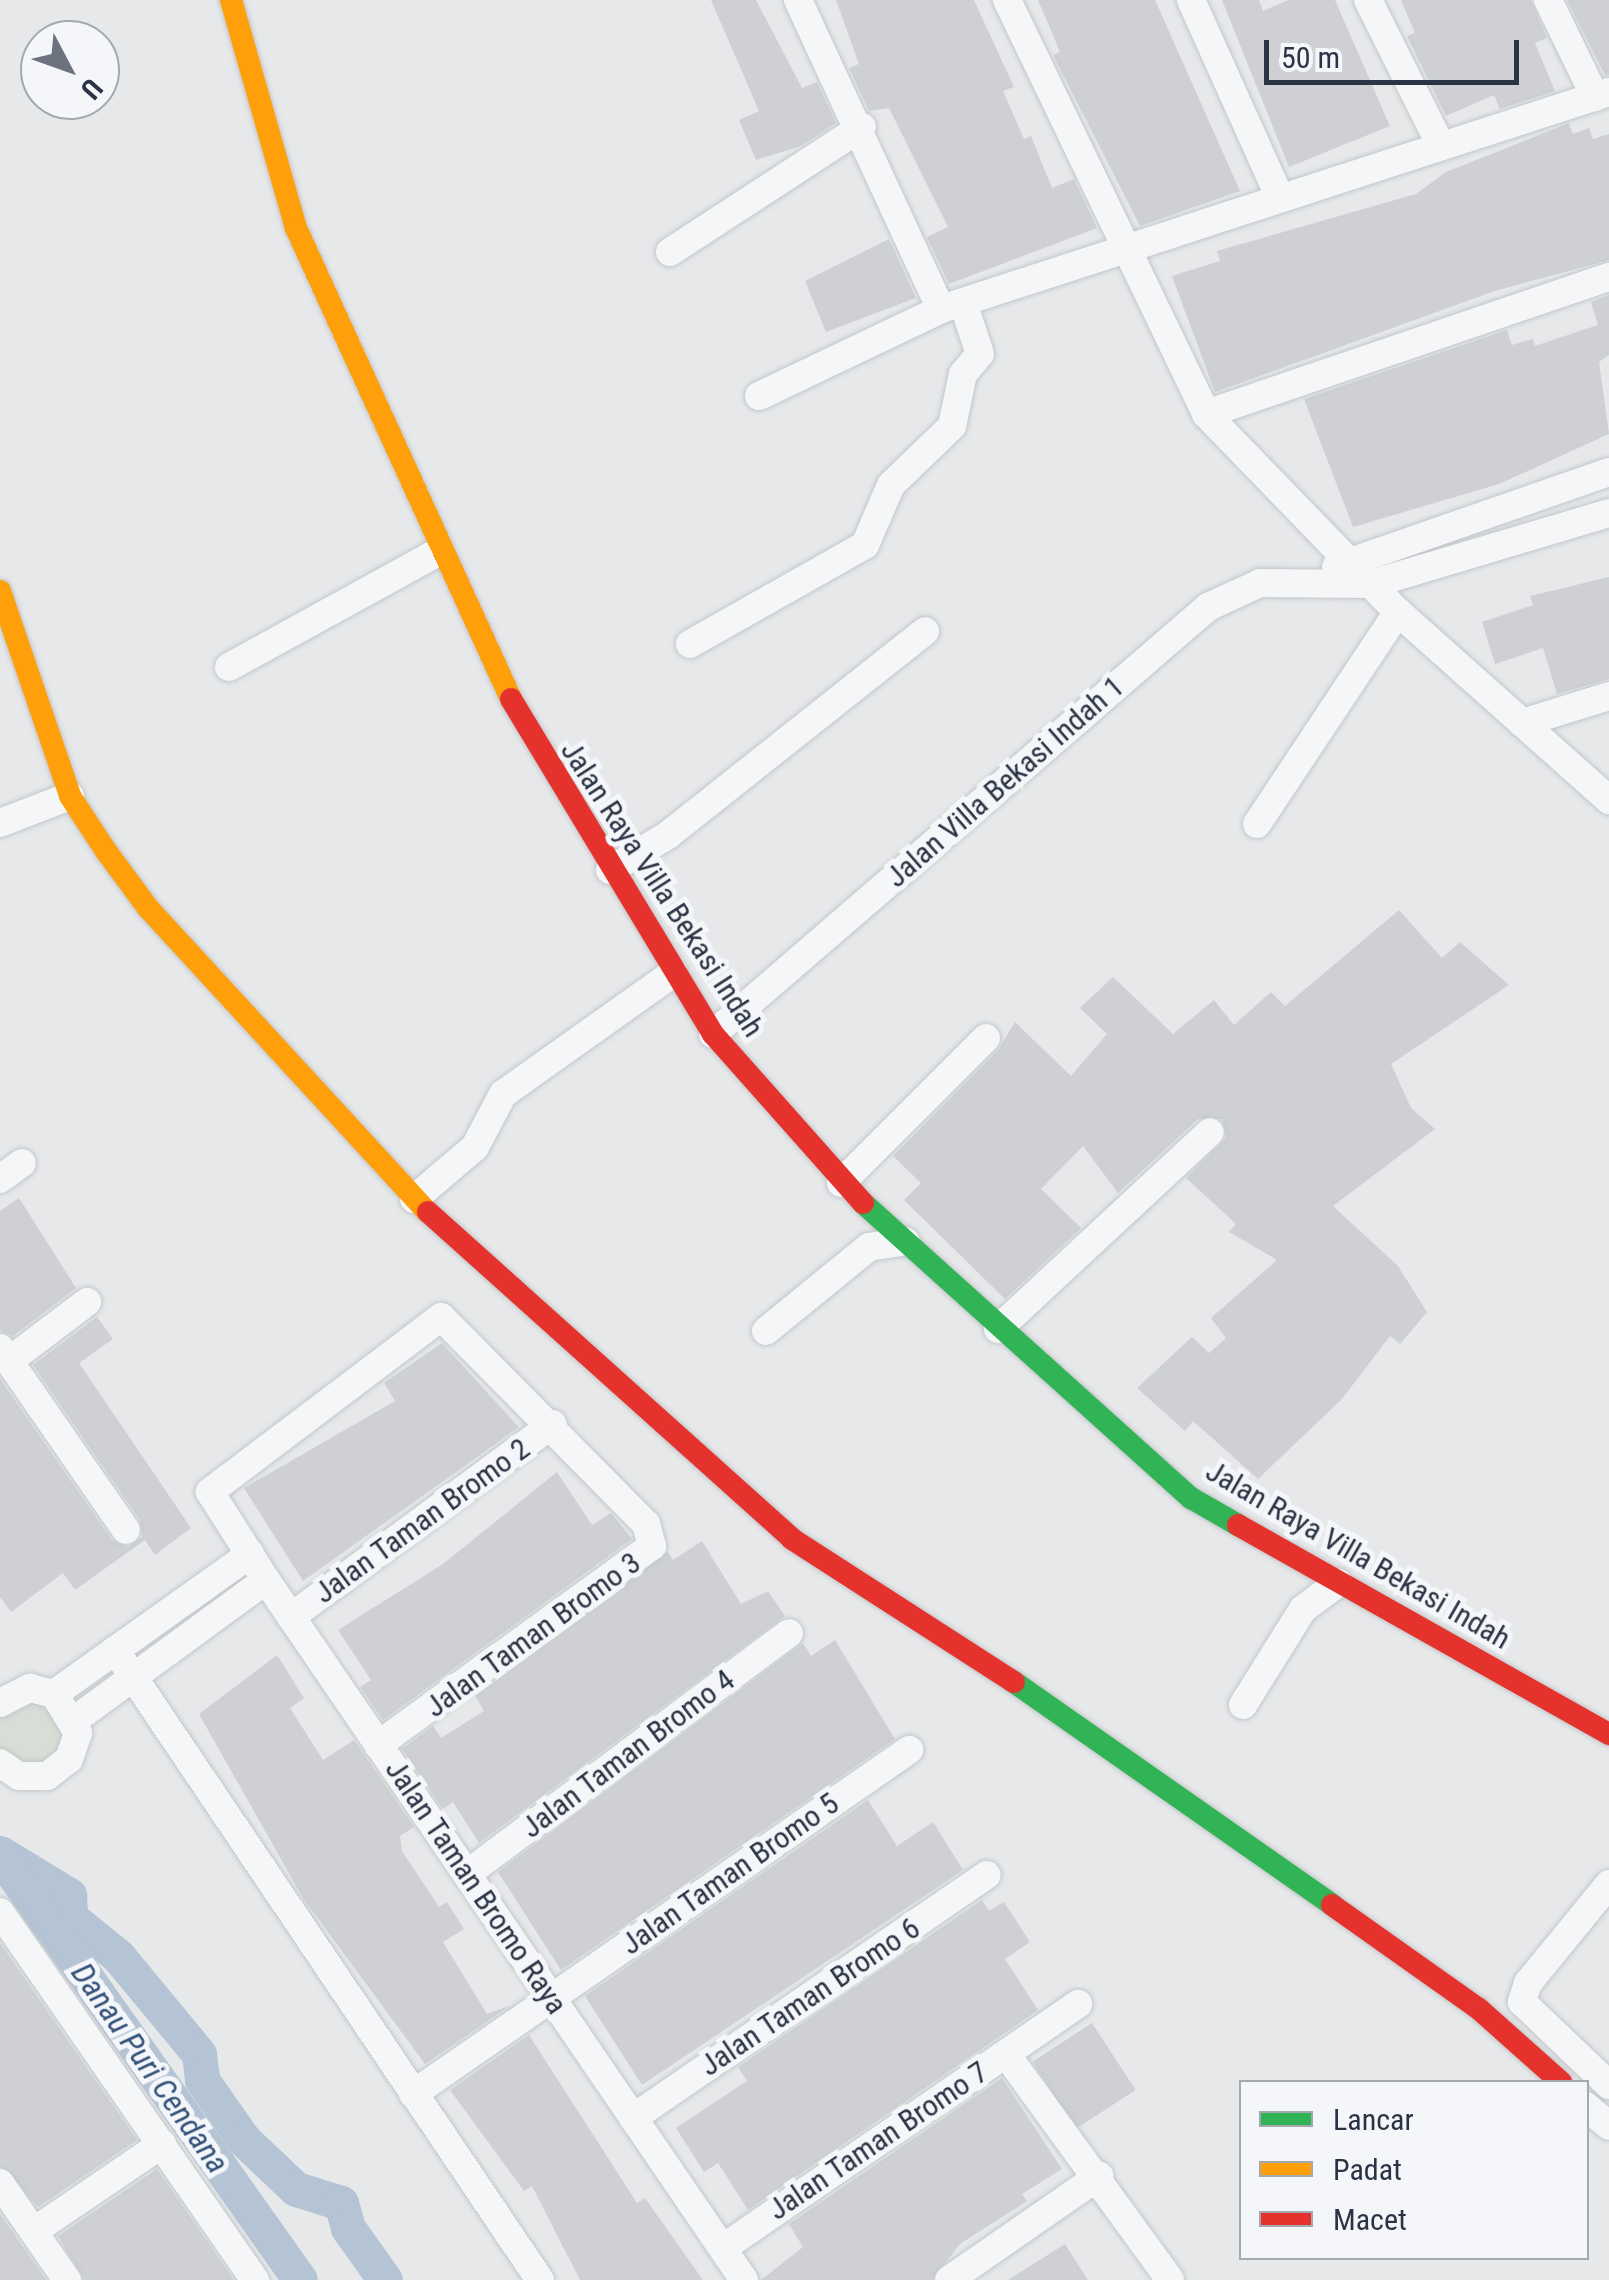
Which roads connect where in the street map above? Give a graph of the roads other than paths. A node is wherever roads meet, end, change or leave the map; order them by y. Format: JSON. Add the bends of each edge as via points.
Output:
{"nodes":[{"id":1,"x":231,"y":0,"type":"edge"},
{"id":2,"x":798,"y":0,"type":"edge"},
{"id":3,"x":1007,"y":0,"type":"edge"},
{"id":4,"x":1191,"y":0,"type":"edge"},
{"id":5,"x":1368,"y":0,"type":"edge"},
{"id":6,"x":1548,"y":0,"type":"edge"},
{"id":7,"x":1602,"y":94,"type":"edge"},
{"id":8,"x":862,"y":127,"type":"junction"},
{"id":9,"x":1440,"y":146,"type":"junction"},
{"id":10,"x":1280,"y":198,"type":"junction"},
{"id":11,"x":1130,"y":245,"type":"junction"},
{"id":12,"x":670,"y":252,"type":"dead end"},
{"id":13,"x":1609,"y":277,"type":"edge"},
{"id":14,"x":952,"y":306,"type":"junction"},
{"id":15,"x":758,"y":396,"type":"dead end"},
{"id":16,"x":1206,"y":414,"type":"junction"},
{"id":17,"x":1609,"y":472,"type":"edge"},
{"id":18,"x":1609,"y":512,"type":"edge"},
{"id":19,"x":438,"y":552,"type":"junction"},
{"id":20,"x":1346,"y":560,"type":"junction"},
{"id":21,"x":1319,"y":580,"type":"junction"},
{"id":22,"x":1371,"y":584,"type":"junction"},
{"id":23,"x":0,"y":591,"type":"edge"},
{"id":24,"x":1398,"y":612,"type":"junction"},
{"id":25,"x":925,"y":632,"type":"dead end"},
{"id":26,"x":690,"y":644,"type":"dead end"},
{"id":27,"x":229,"y":667,"type":"dead end"},
{"id":28,"x":1609,"y":696,"type":"edge"},
{"id":29,"x":1522,"y":724,"type":"junction"},
{"id":30,"x":70,"y":796,"type":"junction"},
{"id":31,"x":1609,"y":800,"type":"edge"},
{"id":32,"x":0,"y":823,"type":"edge"},
{"id":33,"x":1257,"y":824,"type":"dead end"},
{"id":34,"x":610,"y":870,"type":"junction"},
{"id":35,"x":673,"y":972,"type":"junction"},
{"id":36,"x":714,"y":1034,"type":"junction"},
{"id":37,"x":986,"y":1038,"type":"dead end"},
{"id":38,"x":1210,"y":1132,"type":"dead end"},
{"id":39,"x":841,"y":1182,"type":"junction"},
{"id":40,"x":414,"y":1200,"type":"junction"},
{"id":41,"x":906,"y":1241,"type":"junction"},
{"id":42,"x":87,"y":1302,"type":"dead end"},
{"id":43,"x":998,"y":1328,"type":"junction"},
{"id":44,"x":766,"y":1331,"type":"dead end"},
{"id":45,"x":5,"y":1354,"type":"edge"},
{"id":46,"x":553,"y":1424,"type":"junction"},
{"id":47,"x":126,"y":1530,"type":"dead end"},
{"id":48,"x":250,"y":1554,"type":"junction"},
{"id":49,"x":266,"y":1580,"type":"junction"},
{"id":50,"x":1338,"y":1583,"type":"junction"},
{"id":51,"x":291,"y":1617,"type":"junction"},
{"id":52,"x":789,"y":1633,"type":"dead end"},
{"id":53,"x":115,"y":1650,"type":"junction"},
{"id":54,"x":133,"y":1677,"type":"junction"},
{"id":55,"x":54,"y":1694,"type":"junction"},
{"id":56,"x":2,"y":1696,"type":"edge"},
{"id":57,"x":1243,"y":1705,"type":"dead end"},
{"id":58,"x":76,"y":1719,"type":"junction"},
{"id":59,"x":1609,"y":1734,"type":"edge"},
{"id":60,"x":378,"y":1745,"type":"junction"},
{"id":61,"x":910,"y":1750,"type":"dead end"},
{"id":62,"x":2,"y":1770,"type":"edge"},
{"id":63,"x":467,"y":1874,"type":"junction"},
{"id":64,"x":987,"y":1875,"type":"dead end"},
{"id":65,"x":1609,"y":1884,"type":"edge"},
{"id":66,"x":0,"y":1912,"type":"edge"},
{"id":67,"x":1528,"y":1983,"type":"junction"},
{"id":68,"x":552,"y":1998,"type":"junction"},
{"id":69,"x":1078,"y":2004,"type":"dead end"},
{"id":70,"x":1479,"y":2009,"type":"junction"},
{"id":71,"x":1006,"y":2054,"type":"junction"},
{"id":72,"x":1559,"y":2080,"type":"edge"},
{"id":73,"x":1609,"y":2086,"type":"edge"},
{"id":74,"x":413,"y":2094,"type":"junction"},
{"id":75,"x":1589,"y":2109,"type":"edge"},
{"id":76,"x":633,"y":2118,"type":"junction"},
{"id":77,"x":1609,"y":2126,"type":"edge"},
{"id":78,"x":162,"y":2144,"type":"junction"},
{"id":79,"x":1099,"y":2176,"type":"junction"},
{"id":80,"x":0,"y":2183,"type":"edge"},
{"id":81,"x":34,"y":2230,"type":"junction"},
{"id":82,"x":723,"y":2248,"type":"junction"},
{"id":83,"x":67,"y":2280,"type":"edge"},
{"id":84,"x":256,"y":2280,"type":"edge"},
{"id":85,"x":540,"y":2280,"type":"edge"},
{"id":86,"x":744,"y":2280,"type":"edge"},
{"id":87,"x":948,"y":2280,"type":"edge"},
{"id":88,"x":1170,"y":2280,"type":"edge"}],
"edges":[{"from":1,"to":19,"type":"main road","name":"Jalan Raya Villa Bekasi Indah","via":[[302,244]]},
{"from":2,"to":8,"type":"street"},
{"from":3,"to":11,"type":"street"},
{"from":4,"to":10,"type":"street"},
{"from":5,"to":9,"type":"street"},
{"from":6,"to":7,"type":"street"},
{"from":7,"to":9,"type":"street"},
{"from":8,"to":12,"type":"street"},
{"from":8,"to":14,"type":"street"},
{"from":9,"to":10,"type":"street"},
{"from":10,"to":11,"type":"street"},
{"from":11,"to":14,"type":"street"},
{"from":11,"to":16,"type":"street"},
{"from":13,"to":16,"type":"street"},
{"from":14,"to":15,"type":"street"},
{"from":14,"to":26,"type":"street","via":[[980,354],[963,374],[952,426],[891,485],[865,544]]},
{"from":16,"to":20,"type":"street"},
{"from":17,"to":20,"type":"street"},
{"from":18,"to":22,"type":"street","name":"Jalan Villa Bekasi Indah 1"},
{"from":19,"to":27,"type":"street"},
{"from":19,"to":34,"type":"main road","name":"Jalan Raya Villa Bekasi Indah","via":[[545,766]]},
{"from":20,"to":21,"type":"street"},
{"from":20,"to":22,"type":"street"},
{"from":21,"to":22,"type":"street","name":"Jalan Villa Bekasi Indah 1"},
{"from":21,"to":36,"type":"street","name":"Jalan Villa Bekasi Indah 1","via":[[1260,583],[1208,607]]},
{"from":22,"to":24,"type":"street"},
{"from":23,"to":30,"type":"main road"},
{"from":24,"to":29,"type":"street"},
{"from":24,"to":33,"type":"street"},
{"from":25,"to":34,"type":"street","via":[[668,836]]},
{"from":28,"to":29,"type":"street"},
{"from":29,"to":31,"type":"street"},
{"from":30,"to":32,"type":"street"},
{"from":30,"to":40,"type":"main road","via":[[148,908]]},
{"from":34,"to":35,"type":"main road","name":"Jalan Raya Villa Bekasi Indah"},
{"from":35,"to":36,"type":"main road","name":"Jalan Raya Villa Bekasi Indah"},
{"from":35,"to":40,"type":"street","via":[[503,1094],[475,1147]]},
{"from":36,"to":39,"type":"main road","name":"Jalan Raya Villa Bekasi Indah"},
{"from":37,"to":39,"type":"street"},
{"from":38,"to":43,"type":"street"},
{"from":39,"to":41,"type":"main road","name":"Jalan Raya Villa Bekasi Indah"},
{"from":40,"to":70,"type":"main road","via":[[792,1538],[1054,1708]]},
{"from":41,"to":43,"type":"main road","name":"Jalan Raya Villa Bekasi Indah"},
{"from":41,"to":44,"type":"street","via":[[869,1247]]},
{"from":42,"to":45,"type":"street"},
{"from":43,"to":50,"type":"main road","name":"Jalan Raya Villa Bekasi Indah","via":[[1191,1498]]},
{"from":45,"to":47,"type":"street"},
{"from":46,"to":48,"type":"street","name":"Jalan Taman Bromo Raya","via":[[441,1316],[210,1492]]},
{"from":46,"to":51,"type":"street","name":"Jalan Taman Bromo 2"},
{"from":46,"to":60,"type":"street","name":"Jalan Taman Bromo 3","via":[[651,1531],[650,1552]]},
{"from":48,"to":49,"type":"street","name":"Jalan Taman Bromo Raya"},
{"from":48,"to":53,"type":"street"},
{"from":49,"to":51,"type":"street","name":"Jalan Taman Bromo Raya"},
{"from":49,"to":54,"type":"street"},
{"from":50,"to":57,"type":"street","via":[[1303,1608]]},
{"from":50,"to":59,"type":"main road","name":"Jalan Raya Villa Bekasi Indah"},
{"from":51,"to":60,"type":"street","name":"Jalan Taman Bromo Raya"},
{"from":52,"to":63,"type":"street","name":"Jalan Taman Bromo 4"},
{"from":53,"to":54,"type":"street"},
{"from":53,"to":55,"type":"street"},
{"from":54,"to":58,"type":"street"},
{"from":54,"to":74,"type":"street"},
{"from":55,"to":56,"type":"street","via":[[30,1688]]},
{"from":55,"to":58,"type":"street"},
{"from":58,"to":62,"type":"street","via":[[76,1747],[59,1769],[33,1778]]},
{"from":60,"to":63,"type":"street","name":"Jalan Taman Bromo Raya"},
{"from":61,"to":68,"type":"street","name":"Jalan Taman Bromo 5"},
{"from":63,"to":68,"type":"street","name":"Jalan Taman Bromo Raya"},
{"from":64,"to":76,"type":"street","name":"Jalan Taman Bromo 6"},
{"from":65,"to":67,"type":"street"},
{"from":66,"to":78,"type":"street"},
{"from":67,"to":70,"type":"street"},
{"from":67,"to":73,"type":"street","via":[[1524,2008]]},
{"from":68,"to":74,"type":"street","name":"Jalan Taman Bromo 5"},
{"from":68,"to":76,"type":"street","name":"Jalan Taman Bromo Raya"},
{"from":69,"to":71,"type":"street"},
{"from":70,"to":72,"type":"main road"},
{"from":71,"to":79,"type":"street","name":"Jalan Taman Bromo 7"},
{"from":71,"to":82,"type":"street","name":"Jalan Taman Bromo 7"},
{"from":74,"to":85,"type":"street"},
{"from":75,"to":77,"type":"street"},
{"from":76,"to":82,"type":"street","name":"Jalan Taman Bromo Raya"},
{"from":78,"to":81,"type":"street"},
{"from":78,"to":84,"type":"street"},
{"from":79,"to":87,"type":"street"},
{"from":79,"to":88,"type":"street","name":"Jalan Taman Bromo 7"},
{"from":80,"to":81,"type":"street"},
{"from":81,"to":83,"type":"street"},
{"from":82,"to":86,"type":"street","name":"Jalan Taman Bromo Raya"}]}
